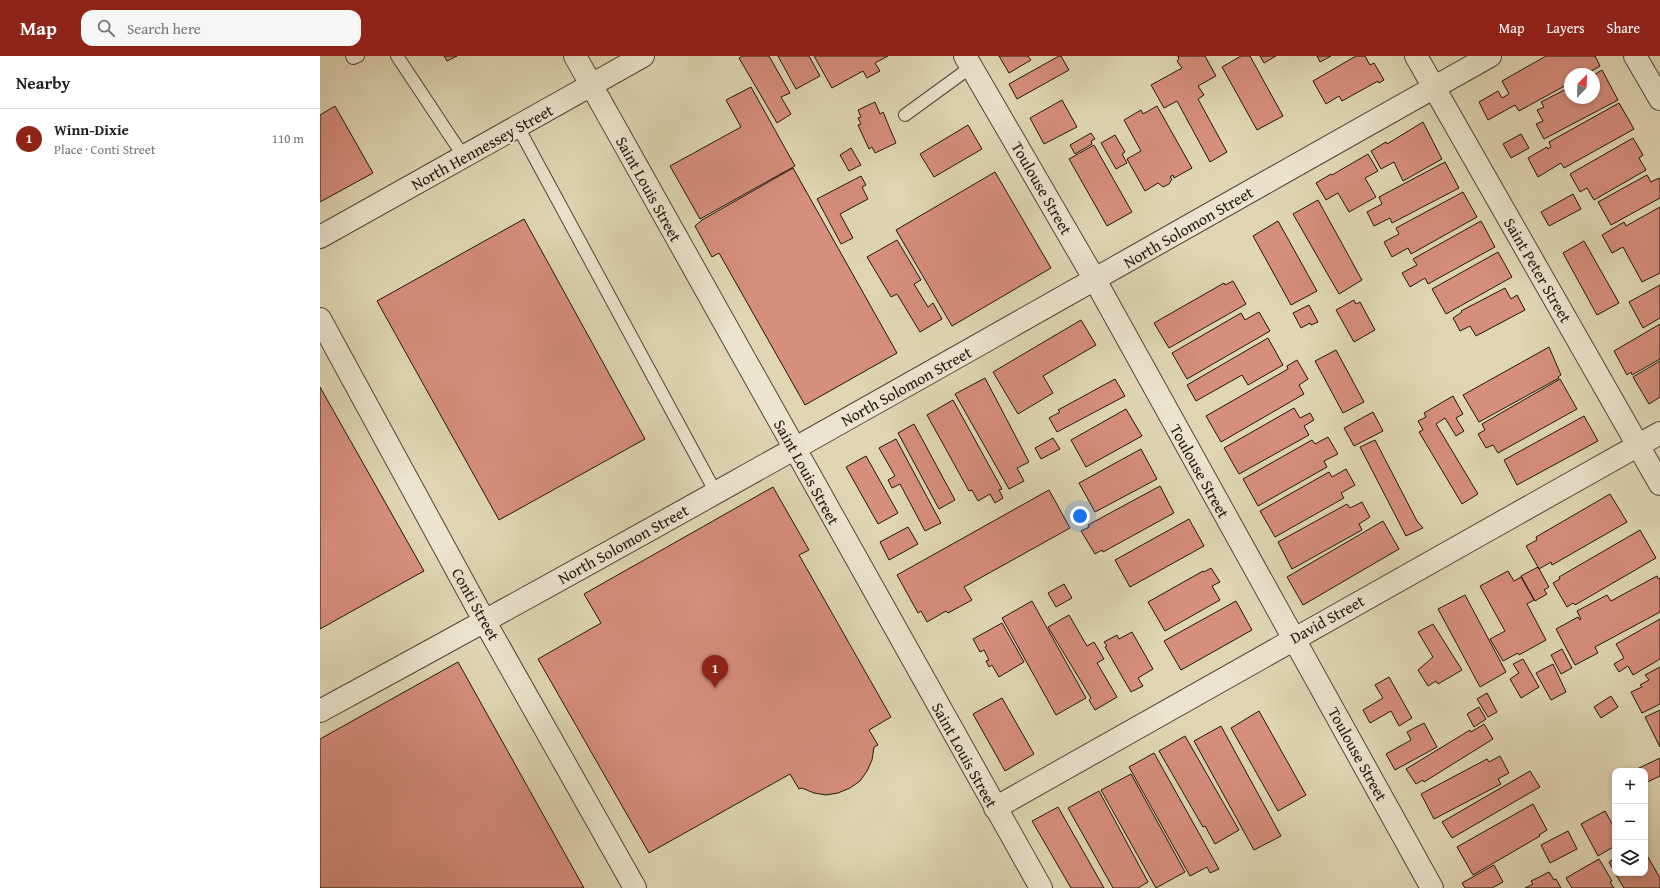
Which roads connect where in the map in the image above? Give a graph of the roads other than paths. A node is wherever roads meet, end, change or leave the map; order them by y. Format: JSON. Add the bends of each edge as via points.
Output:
{"nodes":[{"id":1,"x":352,"y":56,"type":"edge"},
{"id":2,"x":358,"y":56,"type":"edge"},
{"id":3,"x":397,"y":56,"type":"edge"},
{"id":4,"x":575,"y":56,"type":"edge"},
{"id":5,"x":643,"y":56,"type":"edge"},
{"id":6,"x":1416,"y":56,"type":"edge"},
{"id":7,"x":1490,"y":56,"type":"edge"},
{"id":8,"x":1635,"y":56,"type":"edge"},
{"id":9,"x":968,"y":62,"type":"edge"},
{"id":10,"x":591,"y":85,"type":"junction"},
{"id":11,"x":1434,"y":87,"type":"junction"},
{"id":12,"x":1660,"y":99,"type":"edge"},
{"id":13,"x":905,"y":115,"type":"dead end"},
{"id":14,"x":518,"y":127,"type":"junction"},
{"id":15,"x":464,"y":157,"type":"junction"},
{"id":16,"x":320,"y":237,"type":"edge"},
{"id":17,"x":1095,"y":280,"type":"junction"},
{"id":18,"x":320,"y":319,"type":"edge"},
{"id":19,"x":1660,"y":433,"type":"edge"},
{"id":20,"x":1638,"y":445,"type":"junction"},
{"id":21,"x":794,"y":450,"type":"junction"},
{"id":22,"x":1660,"y":484,"type":"edge"},
{"id":23,"x":716,"y":493,"type":"junction"},
{"id":24,"x":485,"y":622,"type":"junction"},
{"id":25,"x":1293,"y":638,"type":"junction"},
{"id":26,"x":320,"y":711,"type":"edge"},
{"id":27,"x":995,"y":808,"type":"junction"},
{"id":28,"x":635,"y":888,"type":"edge"},
{"id":29,"x":1041,"y":888,"type":"edge"},
{"id":30,"x":1432,"y":888,"type":"edge"}],
"edges":[{"from":1,"to":2,"type":"lane"},
{"from":3,"to":15,"type":"lane"},
{"from":4,"to":10,"type":"street","name":"Saint Louis Street"},
{"from":5,"to":10,"type":"street","name":"North Hennessey Street"},
{"from":6,"to":11,"type":"street","name":"Saint Peter Street"},
{"from":7,"to":11,"type":"street","name":"North Solomon Street"},
{"from":8,"to":12,"type":"street"},
{"from":9,"to":13,"type":"lane"},
{"from":9,"to":17,"type":"street","name":"Toulouse Street"},
{"from":10,"to":14,"type":"street","name":"North Hennessey Street"},
{"from":10,"to":21,"type":"street","name":"Saint Louis Street"},
{"from":11,"to":17,"type":"street","name":"North Solomon Street"},
{"from":11,"to":20,"type":"street","name":"Saint Peter Street"},
{"from":14,"to":15,"type":"street","name":"North Hennessey Street"},
{"from":14,"to":23,"type":"lane"},
{"from":15,"to":16,"type":"street","name":"North Hennessey Street"},
{"from":17,"to":21,"type":"street","name":"North Solomon Street"},
{"from":17,"to":25,"type":"street","name":"Toulouse Street"},
{"from":18,"to":24,"type":"street","name":"Conti Street"},
{"from":19,"to":20,"type":"street","name":"David Street"},
{"from":20,"to":22,"type":"street","name":"Saint Peter Street"},
{"from":20,"to":25,"type":"street","name":"David Street"},
{"from":21,"to":23,"type":"street","name":"North Solomon Street"},
{"from":21,"to":27,"type":"street","name":"Saint Louis Street"},
{"from":23,"to":24,"type":"street","name":"North Solomon Street"},
{"from":24,"to":26,"type":"street","name":"North Solomon Street"},
{"from":24,"to":28,"type":"street","name":"Conti Street"},
{"from":25,"to":27,"type":"street","name":"David Street"},
{"from":25,"to":30,"type":"street","name":"Toulouse Street"},
{"from":27,"to":29,"type":"street","name":"Saint Louis Street"}]}
